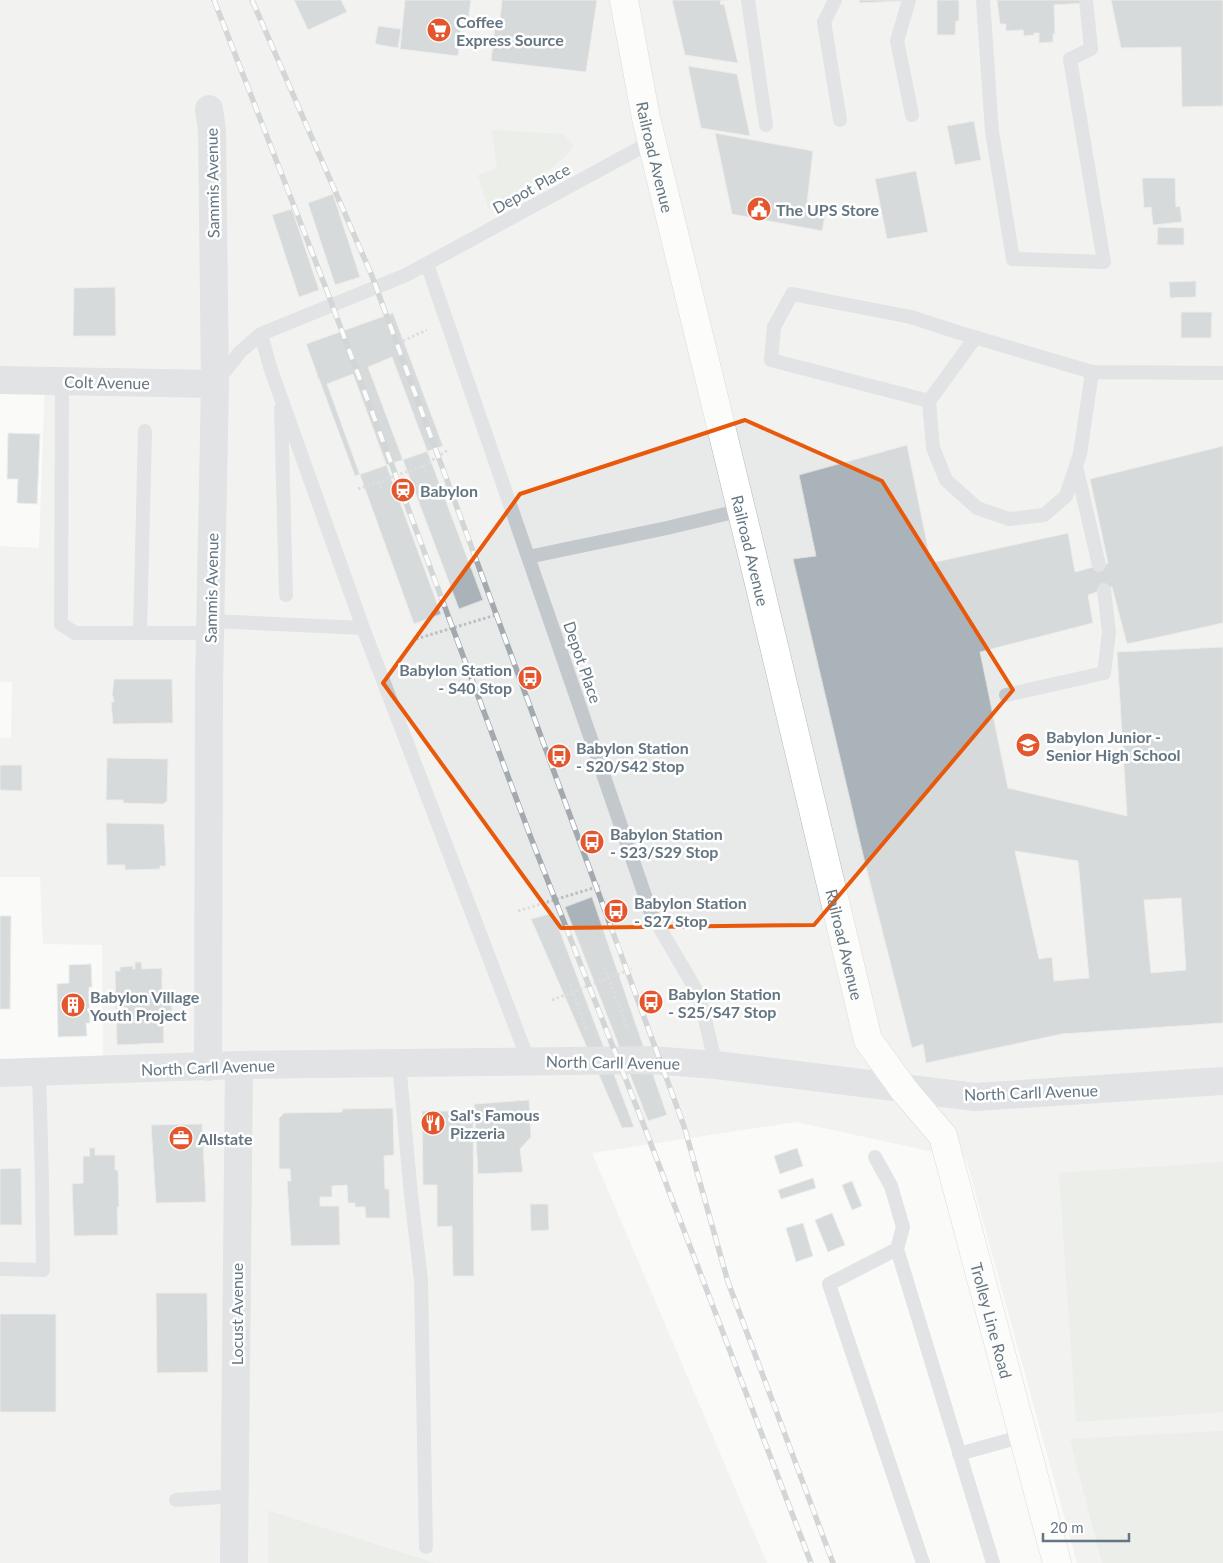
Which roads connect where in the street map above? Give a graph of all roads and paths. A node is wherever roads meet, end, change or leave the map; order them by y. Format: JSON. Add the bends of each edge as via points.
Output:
{"nodes":[{"id":1,"x":624,"y":0,"type":"edge"},
{"id":2,"x":748,"y":0,"type":"edge"},
{"id":3,"x":835,"y":0,"type":"edge"},
{"id":4,"x":909,"y":0,"type":"edge"},
{"id":5,"x":983,"y":0,"type":"edge"},
{"id":6,"x":1086,"y":0,"type":"edge"},
{"id":7,"x":209,"y":109,"type":"dead end"},
{"id":8,"x":912,"y":115,"type":"dead end"},
{"id":9,"x":840,"y":120,"type":"dead end"},
{"id":10,"x":766,"y":126,"type":"dead end"},
{"id":11,"x":651,"y":142,"type":"junction"},
{"id":12,"x":427,"y":264,"type":"junction"},
{"id":13,"x":418,"y":333,"type":"dead end"},
{"id":14,"x":261,"y":334,"type":"junction"},
{"id":15,"x":975,"y":338,"type":"junction"},
{"id":16,"x":403,"y":341,"type":"dead end"},
{"id":17,"x":1092,"y":372,"type":"junction"},
{"id":18,"x":1223,"y":373,"type":"edge"},
{"id":19,"x":0,"y":380,"type":"edge"},
{"id":20,"x":62,"y":382,"type":"junction"},
{"id":21,"x":215,"y":384,"type":"junction"},
{"id":22,"x":280,"y":395,"type":"junction"},
{"id":23,"x":929,"y":401,"type":"junction"},
{"id":24,"x":145,"y":431,"type":"dead end"},
{"id":25,"x":448,"y":450,"type":"dead end"},
{"id":26,"x":1076,"y":465,"type":"junction"},
{"id":27,"x":422,"y":466,"type":"junction"},
{"id":28,"x":426,"y":475,"type":"dead end"},
{"id":29,"x":378,"y":482,"type":"junction"},
{"id":30,"x":358,"y":489,"type":"dead end"},
{"id":31,"x":380,"y":489,"type":"dead end"},
{"id":32,"x":742,"y":510,"type":"junction"},
{"id":33,"x":528,"y":557,"type":"junction"},
{"id":34,"x":1099,"y":565,"type":"dead end"},
{"id":35,"x":1104,"y":590,"type":"dead end"},
{"id":36,"x":286,"y":595,"type":"dead end"},
{"id":37,"x":500,"y":614,"type":"dead end"},
{"id":38,"x":210,"y":627,"type":"junction"},
{"id":39,"x":363,"y":628,"type":"junction"},
{"id":40,"x":140,"y":633,"type":"junction"},
{"id":41,"x":416,"y":639,"type":"dead end"},
{"id":42,"x":1006,"y":695,"type":"dead end"},
{"id":43,"x":600,"y":886,"type":"dead end"},
{"id":44,"x":518,"y":911,"type":"dead end"},
{"id":45,"x":605,"y":968,"type":"dead end"},
{"id":46,"x":632,"y":969,"type":"dead end"},
{"id":47,"x":609,"y":978,"type":"junction"},
{"id":48,"x":570,"y":984,"type":"dead end"},
{"id":49,"x":573,"y":992,"type":"junction"},
{"id":50,"x":552,"y":1000,"type":"dead end"},
{"id":51,"x":628,"y":1030,"type":"dead end"},
{"id":52,"x":587,"y":1031,"type":"dead end"},
{"id":53,"x":529,"y":1062,"type":"junction"},
{"id":54,"x":399,"y":1063,"type":"junction"},
{"id":55,"x":239,"y":1065,"type":"junction"},
{"id":56,"x":716,"y":1065,"type":"junction"},
{"id":57,"x":208,"y":1067,"type":"junction"},
{"id":58,"x":38,"y":1071,"type":"junction"},
{"id":59,"x":0,"y":1072,"type":"edge"},
{"id":60,"x":1223,"y":1081,"type":"edge"},
{"id":61,"x":904,"y":1090,"type":"junction"},
{"id":62,"x":875,"y":1157,"type":"dead end"},
{"id":63,"x":897,"y":1249,"type":"junction"},
{"id":64,"x":0,"y":1269,"type":"edge"},
{"id":65,"x":1023,"y":1436,"type":"junction"},
{"id":66,"x":959,"y":1454,"type":"junction"},
{"id":67,"x":235,"y":1496,"type":"junction"},
{"id":68,"x":176,"y":1500,"type":"dead end"},
{"id":69,"x":426,"y":1547,"type":"dead end"},
{"id":70,"x":234,"y":1563,"type":"edge"},
{"id":71,"x":923,"y":1563,"type":"edge"},
{"id":72,"x":993,"y":1563,"type":"edge"},
{"id":73,"x":1057,"y":1563,"type":"edge"}],
"edges":[{"from":1,"to":11,"type":"main road","name":"Railroad Avenue"},
{"from":2,"to":10,"type":"lane"},
{"from":3,"to":9,"type":"lane","via":[[824,22]]},
{"from":4,"to":8,"type":"lane","via":[[897,41]]},
{"from":5,"to":6,"type":"lane","via":[[992,132],[1013,259],[1104,262],[1070,59],[1091,49]]},
{"from":7,"to":21,"type":"street","name":"Sammis Avenue","via":[[212,130]]},
{"from":11,"to":12,"type":"lane","name":"Depot Place"},
{"from":11,"to":32,"type":"main road","name":"Railroad Avenue"},
{"from":12,"to":14,"type":"lane","name":"Depot Place"},
{"from":12,"to":33,"type":"lane","name":"Depot Place"},
{"from":13,"to":16,"type":"path"},
{"from":14,"to":21,"type":"lane","name":"Depot Place","via":[[240,352]]},
{"from":14,"to":22,"type":"lane"},
{"from":15,"to":17,"type":"lane"},
{"from":15,"to":23,"type":"lane"},
{"from":15,"to":23,"type":"lane","via":[[911,317],[792,294],[774,327],[772,360]]},
{"from":17,"to":18,"type":"lane"},
{"from":17,"to":26,"type":"lane"},
{"from":19,"to":20,"type":"street","name":"Colt Avenue"},
{"from":20,"to":21,"type":"street","name":"Colt Avenue"},
{"from":20,"to":40,"type":"lane","via":[[61,624],[75,633]]},
{"from":21,"to":38,"type":"street","name":"Sammis Avenue"},
{"from":22,"to":36,"type":"lane"},
{"from":22,"to":39,"type":"lane"},
{"from":23,"to":26,"type":"lane","via":[[933,448],[946,480],[976,508],[1009,520],[1044,515],[1066,496]]},
{"from":24,"to":40,"type":"lane"},
{"from":25,"to":27,"type":"path"},
{"from":26,"to":34,"type":"lane"},
{"from":27,"to":28,"type":"path"},
{"from":27,"to":29,"type":"path"},
{"from":29,"to":30,"type":"path"},
{"from":29,"to":31,"type":"path"},
{"from":32,"to":33,"type":"lane"},
{"from":32,"to":61,"type":"main road","name":"Railroad Avenue","via":[[868,1040]]},
{"from":33,"to":56,"type":"lane","name":"Depot Place","via":[[651,913],[699,995]]},
{"from":35,"to":42,"type":"lane","via":[[1109,632],[1104,673]]},
{"from":37,"to":41,"type":"path"},
{"from":38,"to":39,"type":"lane"},
{"from":38,"to":40,"type":"lane"},
{"from":38,"to":57,"type":"street","name":"Sammis Avenue"},
{"from":39,"to":53,"type":"lane"},
{"from":43,"to":44,"type":"path"},
{"from":45,"to":47,"type":"path"},
{"from":46,"to":47,"type":"path"},
{"from":47,"to":49,"type":"path"},
{"from":47,"to":51,"type":"path"},
{"from":48,"to":49,"type":"path"},
{"from":49,"to":50,"type":"path"},
{"from":49,"to":52,"type":"path"},
{"from":53,"to":54,"type":"street","name":"North Carll Avenue"},
{"from":53,"to":56,"type":"street","name":"North Carll Avenue","via":[[650,1060]]},
{"from":54,"to":55,"type":"street","name":"North Carll Avenue"},
{"from":54,"to":69,"type":"lane","via":[[421,1280]]},
{"from":55,"to":57,"type":"street","name":"North Carll Avenue"},
{"from":55,"to":67,"type":"street","name":"Locust Avenue"},
{"from":56,"to":61,"type":"street","name":"North Carll Avenue"},
{"from":57,"to":58,"type":"street","name":"North Carll Avenue"},
{"from":58,"to":59,"type":"street","name":"North Carll Avenue"},
{"from":58,"to":64,"type":"lane","via":[[43,1270]]},
{"from":60,"to":61,"type":"street","name":"North Carll Avenue","via":[[975,1097]]},
{"from":61,"to":65,"type":"main road","name":"Trolley Line Road","via":[[943,1136]]},
{"from":62,"to":63,"type":"lane","via":[[891,1186],[903,1228]]},
{"from":63,"to":66,"type":"lane"},
{"from":63,"to":71,"type":"lane","via":[[830,1284]]},
{"from":65,"to":66,"type":"lane"},
{"from":65,"to":73,"type":"main road","name":"Trolley Line Road"},
{"from":66,"to":72,"type":"lane"},
{"from":67,"to":68,"type":"lane"},
{"from":67,"to":70,"type":"street","name":"Locust Avenue"}]}
